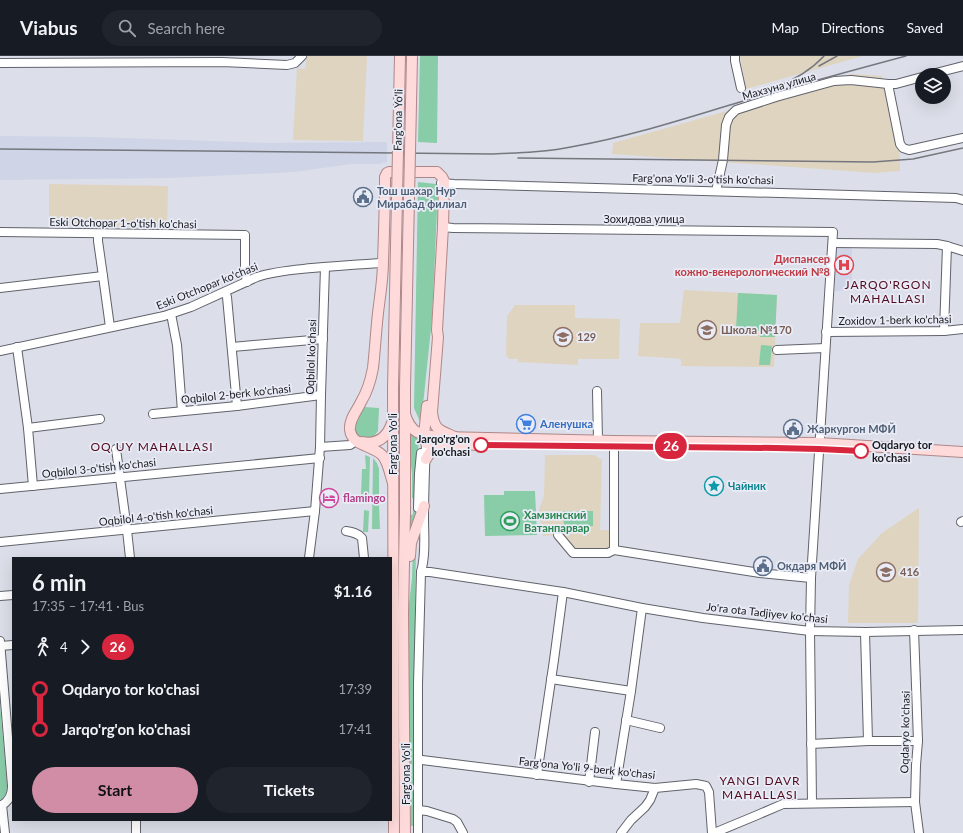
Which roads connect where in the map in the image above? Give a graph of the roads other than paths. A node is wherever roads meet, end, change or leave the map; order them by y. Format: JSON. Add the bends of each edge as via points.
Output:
{"nodes":[{"id":1,"x":302,"y":56,"type":"edge"},
{"id":2,"x":400,"y":56,"type":"edge"},
{"id":3,"x":412,"y":56,"type":"edge"},
{"id":4,"x":735,"y":56,"type":"edge"},
{"id":5,"x":0,"y":63,"type":"edge"},
{"id":6,"x":963,"y":66,"type":"edge"},
{"id":7,"x":951,"y":69,"type":"edge"},
{"id":8,"x":915,"y":79,"type":"edge"},
{"id":9,"x":888,"y":84,"type":"junction"},
{"id":10,"x":741,"y":88,"type":"dead end"},
{"id":11,"x":963,"y":138,"type":"edge"},
{"id":12,"x":443,"y":185,"type":"junction"},
{"id":13,"x":716,"y":191,"type":"junction"},
{"id":14,"x":963,"y":200,"type":"edge"},
{"id":15,"x":443,"y":227,"type":"junction"},
{"id":16,"x":0,"y":232,"type":"edge"},
{"id":17,"x":98,"y":234,"type":"junction"},
{"id":18,"x":833,"y":243,"type":"junction"},
{"id":19,"x":948,"y":246,"type":"junction"},
{"id":20,"x":963,"y":251,"type":"edge"},
{"id":21,"x":383,"y":263,"type":"junction"},
{"id":22,"x":325,"y":267,"type":"junction"},
{"id":23,"x":103,"y":276,"type":"junction"},
{"id":24,"x":247,"y":282,"type":"junction"},
{"id":25,"x":0,"y":288,"type":"edge"},
{"id":26,"x":225,"y":292,"type":"junction"},
{"id":27,"x":171,"y":314,"type":"junction"},
{"id":28,"x":110,"y":327,"type":"junction"},
{"id":29,"x":437,"y":330,"type":"junction"},
{"id":30,"x":963,"y":330,"type":"edge"},
{"id":31,"x":944,"y":331,"type":"junction"},
{"id":32,"x":826,"y":332,"type":"junction"},
{"id":33,"x":323,"y":339,"type":"junction"},
{"id":34,"x":17,"y":347,"type":"junction"},
{"id":35,"x":232,"y":347,"type":"junction"},
{"id":36,"x":825,"y":348,"type":"junction"},
{"id":37,"x":777,"y":350,"type":"dead end"},
{"id":38,"x":0,"y":351,"type":"edge"},
{"id":39,"x":597,"y":391,"type":"dead end"},
{"id":40,"x":321,"y":395,"type":"junction"},
{"id":41,"x":237,"y":406,"type":"junction"},
{"id":42,"x":182,"y":411,"type":"junction"},
{"id":43,"x":432,"y":412,"type":"junction"},
{"id":44,"x":153,"y":414,"type":"dead end"},
{"id":45,"x":405,"y":414,"type":"junction"},
{"id":46,"x":392,"y":418,"type":"junction"},
{"id":47,"x":100,"y":419,"type":"dead end"},
{"id":48,"x":28,"y":428,"type":"junction"},
{"id":49,"x":455,"y":437,"type":"junction"},
{"id":50,"x":426,"y":438,"type":"junction"},
{"id":51,"x":598,"y":440,"type":"junction"},
{"id":52,"x":356,"y":441,"type":"junction"},
{"id":53,"x":614,"y":443,"type":"junction"},
{"id":54,"x":442,"y":444,"type":"junction"},
{"id":55,"x":819,"y":446,"type":"junction"},
{"id":56,"x":320,"y":447,"type":"junction"},
{"id":57,"x":116,"y":449,"type":"dead end"},
{"id":58,"x":963,"y":452,"type":"edge"},
{"id":59,"x":320,"y":458,"type":"junction"},
{"id":60,"x":963,"y":458,"type":"edge"},
{"id":61,"x":426,"y":459,"type":"junction"},
{"id":62,"x":120,"y":477,"type":"junction"},
{"id":63,"x":393,"y":483,"type":"junction"},
{"id":64,"x":33,"y":486,"type":"junction"},
{"id":65,"x":0,"y":489,"type":"edge"},
{"id":66,"x":424,"y":506,"type":"junction"},
{"id":67,"x":315,"y":511,"type":"junction"},
{"id":68,"x":418,"y":522,"type":"junction"},
{"id":69,"x":127,"y":530,"type":"junction"},
{"id":70,"x":346,"y":531,"type":"dead end"},
{"id":71,"x":558,"y":535,"type":"dead end"},
{"id":72,"x":0,"y":542,"type":"edge"},
{"id":73,"x":614,"y":550,"type":"junction"},
{"id":74,"x":130,"y":557,"type":"edge"},
{"id":75,"x":309,"y":557,"type":"edge"},
{"id":76,"x":364,"y":557,"type":"edge"},
{"id":77,"x":392,"y":571,"type":"edge"},
{"id":78,"x":421,"y":572,"type":"junction"},
{"id":79,"x":811,"y":578,"type":"junction"},
{"id":80,"x":562,"y":592,"type":"junction"},
{"id":81,"x":12,"y":595,"type":"edge"},
{"id":82,"x":0,"y":596,"type":"edge"},
{"id":83,"x":642,"y":608,"type":"junction"},
{"id":84,"x":403,"y":614,"type":"junction"},
{"id":85,"x":914,"y":630,"type":"junction"},
{"id":86,"x":963,"y":630,"type":"edge"},
{"id":87,"x":810,"y":631,"type":"junction"},
{"id":88,"x":865,"y":632,"type":"junction"},
{"id":89,"x":0,"y":641,"type":"edge"},
{"id":90,"x":12,"y":645,"type":"edge"},
{"id":91,"x":0,"y":646,"type":"edge"},
{"id":92,"x":392,"y":649,"type":"edge"},
{"id":93,"x":551,"y":679,"type":"junction"},
{"id":94,"x":631,"y":691,"type":"junction"},
{"id":95,"x":392,"y":697,"type":"edge"},
{"id":96,"x":626,"y":720,"type":"junction"},
{"id":97,"x":660,"y":728,"type":"dead end"},
{"id":98,"x":595,"y":732,"type":"dead end"},
{"id":99,"x":868,"y":741,"type":"junction"},
{"id":100,"x":918,"y":741,"type":"junction"},
{"id":101,"x":811,"y":744,"type":"junction"},
{"id":102,"x":418,"y":760,"type":"junction"},
{"id":103,"x":537,"y":775,"type":"junction"},
{"id":104,"x":392,"y":782,"type":"edge"},
{"id":105,"x":589,"y":782,"type":"junction"},
{"id":106,"x":616,"y":784,"type":"junction"},
{"id":107,"x":656,"y":788,"type":"junction"},
{"id":108,"x":915,"y":802,"type":"junction"},
{"id":109,"x":812,"y":803,"type":"junction"},
{"id":110,"x":6,"y":804,"type":"edge"},
{"id":111,"x":418,"y":810,"type":"junction"},
{"id":112,"x":393,"y":818,"type":"edge"},
{"id":113,"x":136,"y":821,"type":"edge"},
{"id":114,"x":5,"y":833,"type":"edge"},
{"id":115,"x":136,"y":833,"type":"edge"},
{"id":116,"x":394,"y":833,"type":"edge"},
{"id":117,"x":405,"y":833,"type":"edge"},
{"id":118,"x":418,"y":833,"type":"edge"},
{"id":119,"x":463,"y":833,"type":"edge"},
{"id":120,"x":621,"y":833,"type":"edge"},
{"id":121,"x":713,"y":833,"type":"edge"},
{"id":122,"x":919,"y":833,"type":"edge"}],
"edges":[{"from":1,"to":5,"type":"street","via":[[295,63],[287,65],[222,62]]},
{"from":2,"to":46,"type":"main road","name":"Farg'ona Yo'li","bridge":true},
{"from":3,"to":45,"type":"main road","name":"Farg'ona Yo'li","bridge":true},
{"from":4,"to":10,"type":"street"},
{"from":6,"to":7,"type":"street"},
{"from":8,"to":9,"type":"street","name":"Махзуна улица"},
{"from":9,"to":11,"type":"street","via":[[900,144],[903,148],[909,150]]},
{"from":9,"to":13,"type":"street","name":"Махзуна улица","via":[[834,81],[738,109],[729,117],[726,125],[723,160]]},
{"from":12,"to":13,"type":"street","name":"Farg'ona Yo'li 3-o'tish ko'chasi"},
{"from":12,"to":15,"type":"main road"},
{"from":12,"to":21,"type":"main road","via":[[434,179],[396,178],[385,184]]},
{"from":13,"to":14,"type":"street","name":"Farg'ona Yo'li 3-o'tish ko'chasi"},
{"from":15,"to":18,"type":"street","name":"Зохидова улица","via":[[833,232]]},
{"from":15,"to":29,"type":"main road"},
{"from":16,"to":17,"type":"street","name":"Eski Otchopar 1-o'tish ko'chasi"},
{"from":17,"to":23,"type":"street"},
{"from":17,"to":24,"type":"street","name":"Eski Otchopar 1-o'tish ko'chasi","via":[[245,235]]},
{"from":18,"to":19,"type":"street"},
{"from":18,"to":32,"type":"street"},
{"from":19,"to":20,"type":"street"},
{"from":19,"to":31,"type":"street"},
{"from":21,"to":22,"type":"street","name":"Eski Otchopar ko'chasi"},
{"from":21,"to":52,"type":"main road","via":[[372,372],[350,426],[352,437]]},
{"from":22,"to":24,"type":"street","name":"Eski Otchopar ko'chasi","via":[[271,273]]},
{"from":22,"to":33,"type":"street","name":"Oqbilol ko'chasi"},
{"from":23,"to":25,"type":"street"},
{"from":23,"to":28,"type":"street"},
{"from":24,"to":26,"type":"street","name":"Eski Otchopar ko'chasi"},
{"from":26,"to":27,"type":"street","name":"Eski Otchopar ko'chasi"},
{"from":26,"to":35,"type":"street"},
{"from":27,"to":28,"type":"street","name":"Eski Otchopar ko'chasi"},
{"from":27,"to":42,"type":"street","via":[[177,346]]},
{"from":28,"to":34,"type":"street","name":"Eski Otchopar ko'chasi"},
{"from":29,"to":43,"type":"main road","name":"Farg'ona Yo'li"},
{"from":29,"to":50,"type":"main road","via":[[434,337]]},
{"from":30,"to":31,"type":"street","name":"Zoxidov 1-berk ko'chasi"},
{"from":31,"to":32,"type":"street","name":"Zoxidov 1-berk ko'chasi"},
{"from":32,"to":36,"type":"street"},
{"from":33,"to":35,"type":"street"},
{"from":33,"to":40,"type":"street","name":"Oqbilol ko'chasi"},
{"from":34,"to":38,"type":"street","name":"Eski Otchopar ko'chasi"},
{"from":34,"to":48,"type":"street"},
{"from":35,"to":41,"type":"street"},
{"from":36,"to":37,"type":"street"},
{"from":36,"to":55,"type":"street"},
{"from":39,"to":51,"type":"street"},
{"from":40,"to":41,"type":"street","name":"Oqbilol 2-berk ko'chasi"},
{"from":40,"to":56,"type":"street","name":"Oqbilol ko'chasi"},
{"from":41,"to":42,"type":"street","name":"Oqbilol 2-berk ko'chasi"},
{"from":42,"to":44,"type":"street","name":"Oqbilol 2-berk ko'chasi"},
{"from":43,"to":49,"type":"main road","via":[[435,426]]},
{"from":43,"to":50,"type":"main road","name":"Farg'ona Yo'li"},
{"from":45,"to":50,"type":"main road","via":[[411,427]]},
{"from":45,"to":84,"type":"main road","name":"Farg'ona Yo'li"},
{"from":46,"to":52,"type":"main road","via":[[387,434],[378,441]]},
{"from":46,"to":63,"type":"main road","name":"Farg'ona Yo'li"},
{"from":47,"to":48,"type":"street"},
{"from":48,"to":64,"type":"street"},
{"from":49,"to":50,"type":"main road"},
{"from":49,"to":51,"type":"main road"},
{"from":50,"to":54,"type":"main road"},
{"from":50,"to":61,"type":"street","name":"Farg'ona Yo'li"},
{"from":50,"to":68,"type":"street","name":"Farg'ona Yo'li","via":[[419,474]]},
{"from":51,"to":53,"type":"main road"},
{"from":52,"to":56,"type":"street","via":[[350,445]]},
{"from":52,"to":63,"type":"main road","via":[[383,456]]},
{"from":53,"to":54,"type":"main road"},
{"from":53,"to":55,"type":"main road"},
{"from":53,"to":73,"type":"street"},
{"from":54,"to":61,"type":"main road","via":[[431,451]]},
{"from":55,"to":58,"type":"main road"},
{"from":55,"to":60,"type":"main road"},
{"from":55,"to":79,"type":"street"},
{"from":56,"to":59,"type":"street","name":"Oqbilol ko'chasi"},
{"from":57,"to":62,"type":"street"},
{"from":59,"to":62,"type":"street","name":"Oqbilol 3-o'tish ko'chasi"},
{"from":59,"to":67,"type":"street","name":"Oqbilol ko'chasi"},
{"from":61,"to":66,"type":"street","name":"Farg'ona Yo'li"},
{"from":62,"to":64,"type":"street","name":"Oqbilol 3-o'tish ko'chasi"},
{"from":62,"to":69,"type":"street"},
{"from":63,"to":77,"type":"main road","name":"Farg'ona Yo'li"},
{"from":64,"to":65,"type":"street","name":"Oqbilol 3-o'tish ko'chasi"},
{"from":66,"to":68,"type":"main road"},
{"from":66,"to":78,"type":"street","name":"Farg'ona Yo'li","via":[[424,553]]},
{"from":67,"to":69,"type":"street","name":"Oqbilol 4-o'tish ko'chasi"},
{"from":67,"to":75,"type":"street","name":"Oqbilol ko'chasi"},
{"from":68,"to":78,"type":"street","name":"Farg'ona Yo'li","via":[[418,566]]},
{"from":68,"to":84,"type":"main road","via":[[412,542]]},
{"from":69,"to":72,"type":"street","name":"Oqbilol 4-o'tish ko'chasi"},
{"from":69,"to":74,"type":"street"},
{"from":70,"to":76,"type":"street","via":[[362,538]]},
{"from":71,"to":73,"type":"street","via":[[573,553],[608,553]]},
{"from":73,"to":79,"type":"street","via":[[760,573]]},
{"from":77,"to":92,"type":"main road","name":"Farg'ona Yo'li"},
{"from":78,"to":80,"type":"street","name":"Jo'ra ota Tadjiyev ko'chasi"},
{"from":78,"to":102,"type":"street","name":"Farg'ona Yo'li"},
{"from":79,"to":87,"type":"street"},
{"from":80,"to":83,"type":"street","name":"Jo'ra ota Tadjiyev ko'chasi"},
{"from":80,"to":93,"type":"street"},
{"from":81,"to":82,"type":"street"},
{"from":83,"to":87,"type":"street","name":"Jo'ra ota Tadjiyev ko'chasi"},
{"from":83,"to":94,"type":"street"},
{"from":84,"to":117,"type":"main road","name":"Farg'ona Yo'li"},
{"from":85,"to":86,"type":"street","name":"Jo'ra ota Tadjiyev ko'chasi"},
{"from":85,"to":88,"type":"street","name":"Jo'ra ota Tadjiyev ko'chasi"},
{"from":85,"to":100,"type":"street","name":"Oqdaryo ko'chasi"},
{"from":87,"to":88,"type":"street","name":"Jo'ra ota Tadjiyev ko'chasi"},
{"from":87,"to":101,"type":"street"},
{"from":88,"to":99,"type":"street"},
{"from":89,"to":91,"type":"street"},
{"from":90,"to":91,"type":"street"},
{"from":91,"to":110,"type":"street","via":[[12,786]]},
{"from":92,"to":95,"type":"main road","name":"Farg'ona Yo'li"},
{"from":93,"to":94,"type":"street"},
{"from":93,"to":103,"type":"street"},
{"from":94,"to":96,"type":"street"},
{"from":95,"to":104,"type":"main road","name":"Farg'ona Yo'li"},
{"from":96,"to":97,"type":"street"},
{"from":96,"to":106,"type":"street"},
{"from":98,"to":105,"type":"street"},
{"from":99,"to":100,"type":"street"},
{"from":99,"to":101,"type":"street"},
{"from":100,"to":108,"type":"street","name":"Oqdaryo ko'chasi"},
{"from":101,"to":109,"type":"street"},
{"from":102,"to":103,"type":"street","name":"Farg'ona Yo'li 9-berk ko'chasi"},
{"from":102,"to":111,"type":"street","name":"Farg'ona Yo'li"},
{"from":103,"to":105,"type":"street","name":"Farg'ona Yo'li 9-berk ko'chasi"},
{"from":104,"to":112,"type":"main road","name":"Farg'ona Yo'li"},
{"from":105,"to":106,"type":"street","name":"Farg'ona Yo'li 9-berk ko'chasi"},
{"from":106,"to":107,"type":"street","name":"Farg'ona Yo'li 9-berk ko'chasi"},
{"from":107,"to":120,"type":"street","via":[[645,807]]},
{"from":107,"to":121,"type":"street","name":"Farg'ona Yo'li 9-berk ko'chasi","via":[[696,784],[706,786]]},
{"from":108,"to":109,"type":"street"},
{"from":108,"to":122,"type":"street","name":"Oqdaryo ko'chasi"},
{"from":109,"to":121,"type":"street","via":[[783,804]]},
{"from":110,"to":114,"type":"street"},
{"from":111,"to":118,"type":"street","name":"Farg'ona Yo'li"},
{"from":111,"to":119,"type":"street","via":[[453,819]]},
{"from":112,"to":116,"type":"main road","name":"Farg'ona Yo'li"},
{"from":113,"to":115,"type":"street"}]}
